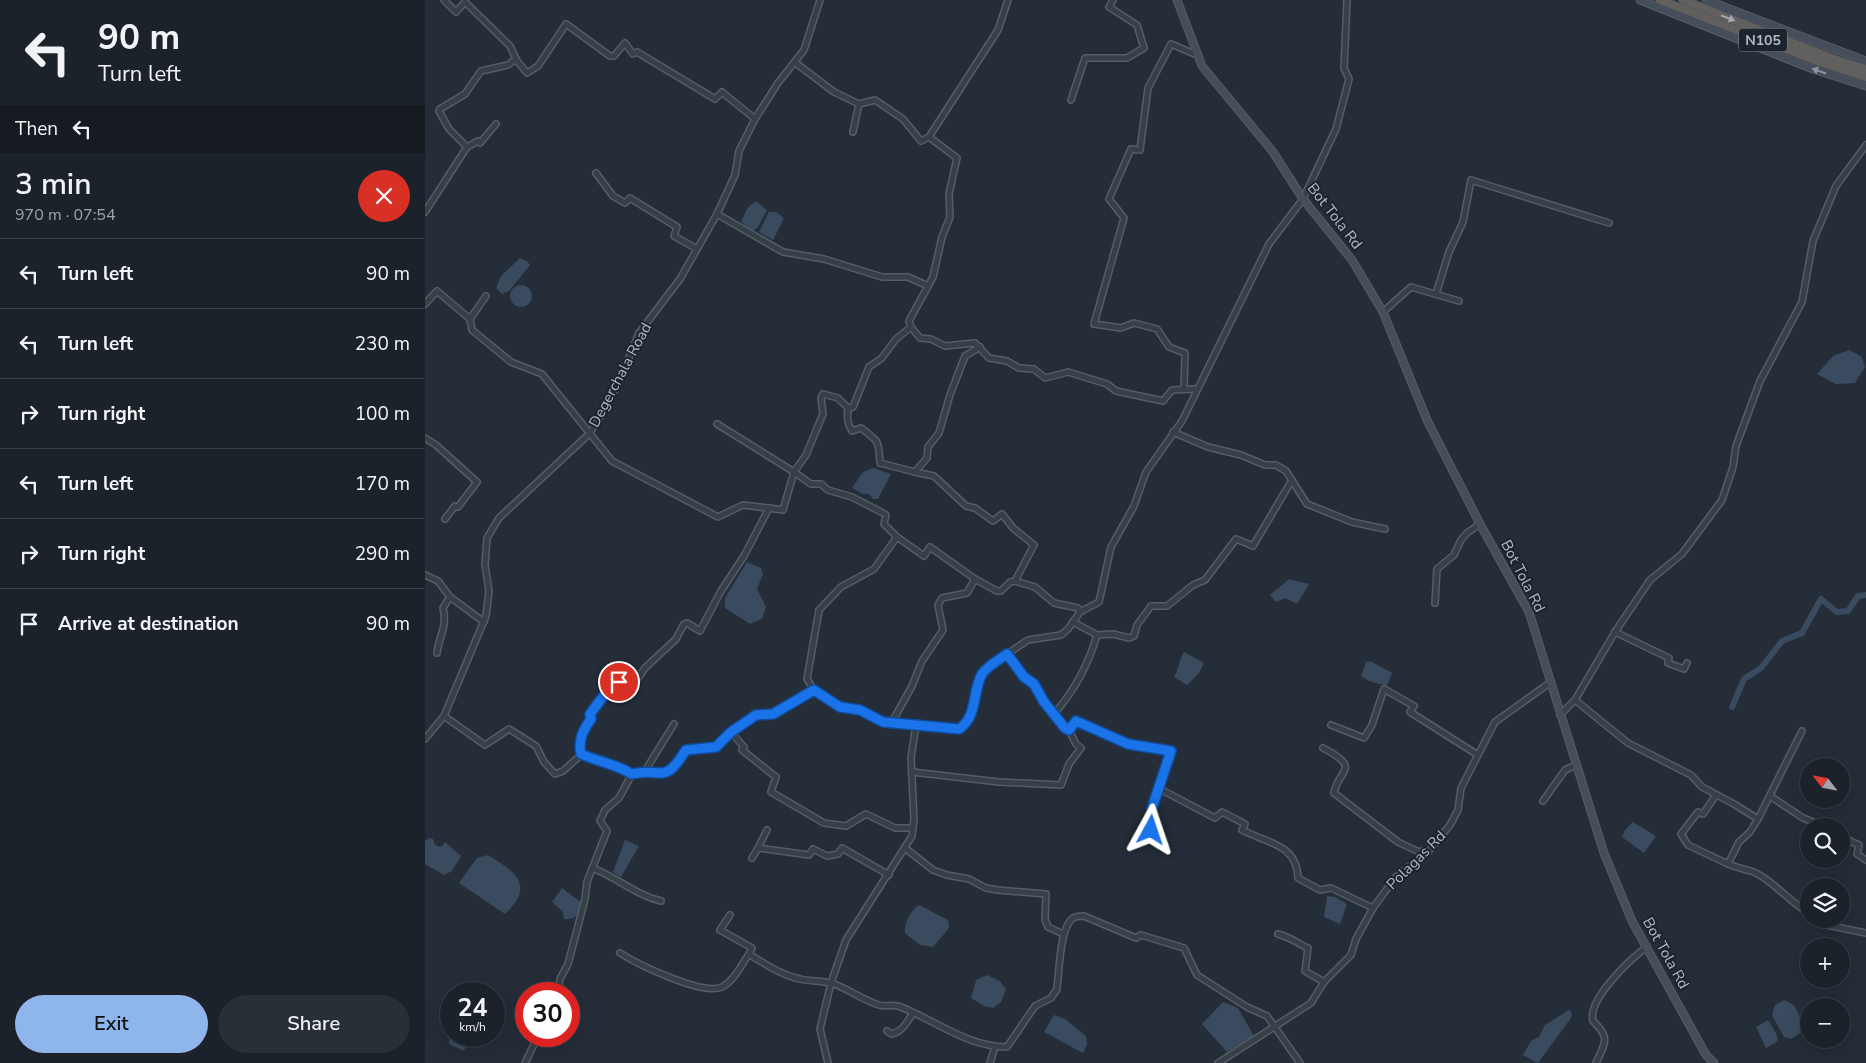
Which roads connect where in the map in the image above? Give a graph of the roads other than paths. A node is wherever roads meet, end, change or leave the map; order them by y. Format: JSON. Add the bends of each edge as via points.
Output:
{"nodes":[{"id":1,"x":444,"y":0,"type":"edge"},
{"id":2,"x":820,"y":0,"type":"edge"},
{"id":3,"x":1008,"y":0,"type":"edge"},
{"id":4,"x":1113,"y":0,"type":"edge"},
{"id":5,"x":1177,"y":0,"type":"edge"},
{"id":6,"x":1347,"y":0,"type":"edge"},
{"id":7,"x":1640,"y":0,"type":"edge"},
{"id":8,"x":1660,"y":0,"type":"edge"},
{"id":9,"x":1683,"y":0,"type":"edge"},
{"id":10,"x":1705,"y":0,"type":"edge"},
{"id":11,"x":1197,"y":55,"type":"junction"},
{"id":12,"x":1866,"y":61,"type":"edge"},
{"id":13,"x":517,"y":62,"type":"junction"},
{"id":14,"x":797,"y":64,"type":"dead end"},
{"id":15,"x":1866,"y":69,"type":"edge"},
{"id":16,"x":1866,"y":77,"type":"edge"},
{"id":17,"x":1866,"y":86,"type":"edge"},
{"id":18,"x":1071,"y":100,"type":"dead end"},
{"id":19,"x":859,"y":104,"type":"junction"},
{"id":20,"x":755,"y":119,"type":"junction"},
{"id":21,"x":496,"y":124,"type":"dead end"},
{"id":22,"x":853,"y":132,"type":"dead end"},
{"id":23,"x":929,"y":137,"type":"junction"},
{"id":24,"x":1866,"y":144,"type":"edge"},
{"id":25,"x":467,"y":148,"type":"junction"},
{"id":26,"x":596,"y":173,"type":"dead end"},
{"id":27,"x":1303,"y":199,"type":"junction"},
{"id":28,"x":425,"y":212,"type":"edge"},
{"id":29,"x":717,"y":214,"type":"junction"},
{"id":30,"x":1609,"y":223,"type":"dead end"},
{"id":31,"x":697,"y":249,"type":"junction"},
{"id":32,"x":927,"y":286,"type":"junction"},
{"id":33,"x":1436,"y":294,"type":"junction"},
{"id":34,"x":485,"y":296,"type":"dead end"},
{"id":35,"x":1459,"y":301,"type":"dead end"},
{"id":36,"x":425,"y":304,"type":"edge"},
{"id":37,"x":1383,"y":312,"type":"junction"},
{"id":38,"x":470,"y":319,"type":"junction"},
{"id":39,"x":911,"y":327,"type":"junction"},
{"id":40,"x":980,"y":347,"type":"junction"},
{"id":41,"x":1184,"y":388,"type":"junction"},
{"id":42,"x":1197,"y":389,"type":"junction"},
{"id":43,"x":848,"y":408,"type":"junction"},
{"id":44,"x":717,"y":424,"type":"dead end"},
{"id":45,"x":1173,"y":432,"type":"junction"},
{"id":46,"x":589,"y":434,"type":"junction"},
{"id":47,"x":425,"y":438,"type":"edge"},
{"id":48,"x":793,"y":472,"type":"junction"},
{"id":49,"x":915,"y":472,"type":"junction"},
{"id":50,"x":1292,"y":480,"type":"junction"},
{"id":51,"x":769,"y":508,"type":"junction"},
{"id":52,"x":445,"y":519,"type":"dead end"},
{"id":53,"x":1480,"y":524,"type":"junction"},
{"id":54,"x":1385,"y":529,"type":"dead end"},
{"id":55,"x":897,"y":537,"type":"junction"},
{"id":56,"x":425,"y":575,"type":"edge"},
{"id":57,"x":975,"y":579,"type":"junction"},
{"id":58,"x":1015,"y":581,"type":"junction"},
{"id":59,"x":451,"y":597,"type":"junction"},
{"id":60,"x":1435,"y":603,"type":"dead end"},
{"id":61,"x":1080,"y":612,"type":"junction"},
{"id":62,"x":484,"y":622,"type":"junction"},
{"id":63,"x":1073,"y":622,"type":"junction"},
{"id":64,"x":1615,"y":632,"type":"junction"},
{"id":65,"x":1097,"y":636,"type":"junction"},
{"id":66,"x":437,"y":653,"type":"dead end"},
{"id":67,"x":1007,"y":654,"type":"junction"},
{"id":68,"x":1687,"y":663,"type":"dead end"},
{"id":69,"x":1551,"y":682,"type":"junction"},
{"id":70,"x":814,"y":690,"type":"junction"},
{"id":71,"x":1575,"y":700,"type":"junction"},
{"id":72,"x":1054,"y":714,"type":"junction"},
{"id":73,"x":1560,"y":715,"type":"junction"},
{"id":74,"x":444,"y":716,"type":"junction"},
{"id":75,"x":674,"y":724,"type":"dead end"},
{"id":76,"x":891,"y":724,"type":"junction"},
{"id":77,"x":916,"y":725,"type":"junction"},
{"id":78,"x":1331,"y":725,"type":"dead end"},
{"id":79,"x":1069,"y":730,"type":"junction"},
{"id":80,"x":1802,"y":731,"type":"dead end"},
{"id":81,"x":731,"y":732,"type":"junction"},
{"id":82,"x":425,"y":739,"type":"edge"},
{"id":83,"x":1323,"y":748,"type":"dead end"},
{"id":84,"x":581,"y":754,"type":"junction"},
{"id":85,"x":1478,"y":755,"type":"junction"},
{"id":86,"x":1576,"y":765,"type":"junction"},
{"id":87,"x":645,"y":772,"type":"junction"},
{"id":88,"x":912,"y":772,"type":"junction"},
{"id":89,"x":632,"y":774,"type":"junction"},
{"id":90,"x":1158,"y":788,"type":"junction"},
{"id":91,"x":1716,"y":795,"type":"junction"},
{"id":92,"x":1770,"y":796,"type":"junction"},
{"id":93,"x":1543,"y":800,"type":"dead end"},
{"id":94,"x":1803,"y":818,"type":"edge"},
{"id":95,"x":1758,"y":819,"type":"junction"},
{"id":96,"x":913,"y":828,"type":"junction"},
{"id":97,"x":767,"y":830,"type":"dead end"},
{"id":98,"x":1850,"y":841,"type":"edge"},
{"id":99,"x":1165,"y":845,"type":"dead end"},
{"id":100,"x":758,"y":848,"type":"junction"},
{"id":101,"x":905,"y":848,"type":"junction"},
{"id":102,"x":1428,"y":852,"type":"junction"},
{"id":103,"x":752,"y":858,"type":"dead end"},
{"id":104,"x":1866,"y":860,"type":"edge"},
{"id":105,"x":1728,"y":864,"type":"junction"},
{"id":106,"x":592,"y":868,"type":"junction"},
{"id":107,"x":889,"y":875,"type":"junction"},
{"id":108,"x":661,"y":902,"type":"dead end"},
{"id":109,"x":1373,"y":908,"type":"junction"},
{"id":110,"x":1800,"y":908,"type":"edge"},
{"id":111,"x":730,"y":915,"type":"dead end"},
{"id":112,"x":1844,"y":928,"type":"edge"},
{"id":113,"x":1866,"y":933,"type":"edge"},
{"id":114,"x":1063,"y":934,"type":"junction"},
{"id":115,"x":1278,"y":934,"type":"dead end"},
{"id":116,"x":1647,"y":947,"type":"junction"},
{"id":117,"x":619,"y":953,"type":"dead end"},
{"id":118,"x":749,"y":954,"type":"junction"},
{"id":119,"x":561,"y":982,"type":"edge"},
{"id":120,"x":1324,"y":982,"type":"junction"},
{"id":121,"x":831,"y":983,"type":"junction"},
{"id":122,"x":913,"y":1013,"type":"junction"},
{"id":123,"x":1276,"y":1026,"type":"junction"},
{"id":124,"x":887,"y":1031,"type":"dead end"},
{"id":125,"x":995,"y":1046,"type":"junction"},
{"id":126,"x":532,"y":1047,"type":"edge"},
{"id":127,"x":525,"y":1063,"type":"edge"},
{"id":128,"x":828,"y":1063,"type":"edge"},
{"id":129,"x":990,"y":1063,"type":"edge"},
{"id":130,"x":1218,"y":1063,"type":"edge"},
{"id":131,"x":1300,"y":1063,"type":"edge"},
{"id":132,"x":1596,"y":1063,"type":"edge"},
{"id":133,"x":1714,"y":1063,"type":"edge"}],
"edges":[{"from":1,"to":13,"type":"street","via":[[456,12],[465,2],[510,46]]},
{"from":2,"to":20,"type":"street","name":"Degerchala Road","via":[[804,50]]},
{"from":3,"to":23,"type":"street","via":[[997,30]]},
{"from":4,"to":18,"type":"street","via":[[1109,7],[1137,26],[1144,48],[1127,58],[1085,58]]},
{"from":5,"to":11,"type":"main road","name":"Bot Tola Rd"},
{"from":6,"to":27,"type":"street","via":[[1344,68],[1349,78],[1336,129]]},
{"from":17,"to":7,"type":"main road","one_way":true,"via":[[1813,69]]},
{"from":8,"to":16,"type":"highway","number":"N105","via":[[1824,64]]},
{"from":9,"to":15,"type":"highway","number":"N105","one_way":true},
{"from":10,"to":12,"type":"main road"},
{"from":11,"to":27,"type":"main road","name":"Bot Tola Rd","via":[[1202,66],[1273,152]]},
{"from":11,"to":41,"type":"street","via":[[1171,44],[1148,88],[1140,150],[1131,149],[1109,199],[1124,218],[1094,324],[1121,328],[1134,323],[1157,329],[1169,346],[1185,353]]},
{"from":13,"to":20,"type":"street","via":[[527,73],[532,71],[566,24],[610,56],[625,44],[633,54],[637,52],[715,99],[722,92]]},
{"from":13,"to":25,"type":"street","via":[[481,71],[465,94],[440,109],[449,129]]},
{"from":14,"to":19,"type":"street","via":[[834,92]]},
{"from":19,"to":22,"type":"street"},
{"from":19,"to":23,"type":"street","via":[[875,100],[903,120],[921,141]]},
{"from":20,"to":29,"type":"street","name":"Degerchala Road","via":[[739,151],[735,175]]},
{"from":21,"to":25,"type":"street","via":[[480,143]]},
{"from":23,"to":32,"type":"street","via":[[957,158],[949,194],[950,217],[933,277]]},
{"from":24,"to":64,"type":"street","via":[[1836,186],[1813,241],[1802,302],[1760,381],[1736,446],[1722,500],[1682,554],[1650,580]]},
{"from":25,"to":28,"type":"street"},
{"from":26,"to":31,"type":"street","via":[[613,196],[625,203],[630,198],[677,227],[674,236]]},
{"from":27,"to":37,"type":"main road","name":"Bot Tola Rd","via":[[1353,260]]},
{"from":27,"to":42,"type":"street","via":[[1269,244]]},
{"from":29,"to":31,"type":"street","name":"Degerchala Road"},
{"from":29,"to":32,"type":"street","via":[[783,252],[824,259],[882,277],[908,277]]},
{"from":30,"to":33,"type":"street","via":[[1471,180],[1463,222],[1449,252]]},
{"from":31,"to":46,"type":"street","name":"Degerchala Road","via":[[680,280],[639,333],[619,382]]},
{"from":32,"to":39,"type":"street","via":[[909,321]]},
{"from":33,"to":35,"type":"street"},
{"from":33,"to":37,"type":"street","via":[[1411,287]]},
{"from":34,"to":38,"type":"street"},
{"from":36,"to":38,"type":"street","via":[[437,291]]},
{"from":37,"to":53,"type":"main road","name":"Bot Tola Rd","via":[[1427,420]]},
{"from":38,"to":46,"type":"street","via":[[472,330],[511,362],[542,374]]},
{"from":39,"to":40,"type":"street","via":[[920,338],[945,346],[969,342]]},
{"from":39,"to":43,"type":"street","via":[[869,367],[853,407]]},
{"from":40,"to":41,"type":"street","via":[[989,358],[1007,361],[1019,368],[1034,369],[1045,378],[1068,372],[1107,384],[1116,391],[1163,401],[1172,390]]},
{"from":40,"to":49,"type":"street","via":[[965,356],[939,433],[928,447],[927,458]]},
{"from":41,"to":42,"type":"street"},
{"from":42,"to":45,"type":"street"},
{"from":43,"to":48,"type":"street","via":[[838,398],[823,394],[823,414],[806,455]]},
{"from":43,"to":49,"type":"street","via":[[847,421],[852,431],[861,428],[875,438],[880,448],[880,464]]},
{"from":44,"to":48,"type":"street"},
{"from":45,"to":50,"type":"street","via":[[1208,448],[1241,455],[1265,465],[1276,465]]},
{"from":45,"to":61,"type":"street","via":[[1145,472],[1134,506],[1111,547],[1101,584],[1101,598]]},
{"from":46,"to":51,"type":"street","via":[[613,461],[718,517],[743,505]]},
{"from":46,"to":62,"type":"street","name":"Degerchala Road","via":[[499,518],[487,538],[485,565],[489,591]]},
{"from":47,"to":52,"type":"street","via":[[477,482]]},
{"from":48,"to":51,"type":"street","via":[[783,510]]},
{"from":48,"to":55,"type":"street","via":[[811,484],[821,484],[883,513],[886,515],[884,524]]},
{"from":49,"to":58,"type":"street","via":[[935,476],[965,506],[975,508],[993,520],[1002,514],[1034,545]]},
{"from":50,"to":54,"type":"street","via":[[1307,504],[1352,522]]},
{"from":50,"to":65,"type":"street","via":[[1253,546],[1236,539],[1205,580],[1193,585],[1167,606],[1151,606],[1137,625],[1134,636]]},
{"from":51,"to":84,"type":"street","via":[[700,631],[684,624],[676,639],[649,663],[632,687],[623,679],[605,694],[590,714],[591,719],[579,745]]},
{"from":53,"to":60,"type":"street","via":[[1461,540],[1454,555],[1437,569]]},
{"from":53,"to":69,"type":"main road","name":"Bot Tola Rd","via":[[1529,612]]},
{"from":55,"to":57,"type":"street","via":[[924,556],[930,547]]},
{"from":55,"to":70,"type":"street","via":[[874,569],[841,587],[819,610],[807,679]]},
{"from":56,"to":59,"type":"street","via":[[438,580]]},
{"from":57,"to":58,"type":"street","via":[[1001,592]]},
{"from":57,"to":76,"type":"street","via":[[967,593],[942,598],[938,604],[943,630],[922,662]]},
{"from":58,"to":61,"type":"street","via":[[1035,587],[1055,603],[1078,608]]},
{"from":59,"to":62,"type":"street"},
{"from":59,"to":66,"type":"street","via":[[443,608],[445,627],[438,641]]},
{"from":61,"to":63,"type":"street"},
{"from":62,"to":74,"type":"street","name":"Degerchala Road"},
{"from":63,"to":65,"type":"street"},
{"from":63,"to":67,"type":"street","via":[[1061,634],[1028,640]]},
{"from":64,"to":68,"type":"street","via":[[1669,658],[1668,663],[1683,669]]},
{"from":64,"to":71,"type":"street"},
{"from":65,"to":72,"type":"street","via":[[1083,675]]},
{"from":67,"to":72,"type":"street","via":[[1024,677],[1034,684]]},
{"from":67,"to":77,"type":"street","via":[[983,672],[966,724],[959,729]]},
{"from":69,"to":73,"type":"main road","name":"Bot Tola Rd"},
{"from":69,"to":85,"type":"street","name":"Polagas Rd","via":[[1499,718]]},
{"from":70,"to":76,"type":"street","via":[[840,707],[860,710]]},
{"from":70,"to":81,"type":"street","via":[[773,714],[756,715]]},
{"from":71,"to":73,"type":"street"},
{"from":71,"to":91,"type":"street","via":[[1628,744],[1691,775]]},
{"from":72,"to":79,"type":"street"},
{"from":73,"to":86,"type":"main road","name":"Bot Tola Rd"},
{"from":74,"to":82,"type":"street","name":"Degerchala Road"},
{"from":74,"to":84,"type":"street","via":[[485,745],[509,729],[537,746],[544,762],[555,774]]},
{"from":75,"to":87,"type":"street"},
{"from":76,"to":77,"type":"street"},
{"from":77,"to":88,"type":"street"},
{"from":78,"to":85,"type":"street","via":[[1364,738],[1372,726],[1384,689],[1414,706],[1410,712]]},
{"from":79,"to":88,"type":"street","via":[[1081,748],[1069,764],[1061,785]]},
{"from":79,"to":90,"type":"street","via":[[1076,721],[1128,744],[1171,751]]},
{"from":80,"to":92,"type":"street"},
{"from":81,"to":87,"type":"street","via":[[716,747],[686,750],[671,770],[659,775]]},
{"from":81,"to":96,"type":"street","via":[[744,747],[742,750],[776,777],[771,792],[825,823],[846,826],[866,814],[895,828]]},
{"from":83,"to":102,"type":"street","via":[[1334,753],[1346,766],[1334,793],[1398,842],[1417,851]]},
{"from":84,"to":89,"type":"street","via":[[616,764]]},
{"from":85,"to":102,"type":"street","name":"Polagas Rd","via":[[1461,788],[1458,810]]},
{"from":86,"to":93,"type":"street","via":[[1565,770]]},
{"from":86,"to":116,"type":"main road","name":"Bot Tola Rd","via":[[1604,853],[1632,921]]},
{"from":87,"to":89,"type":"street"},
{"from":88,"to":96,"type":"street"},
{"from":89,"to":106,"type":"street","via":[[619,798],[605,810],[600,821],[607,832]]},
{"from":90,"to":99,"type":"street","via":[[1149,822],[1155,839]]},
{"from":90,"to":109,"type":"street","via":[[1215,818],[1222,812],[1245,824],[1242,830],[1271,840],[1293,856],[1298,878],[1320,890],[1331,888]]},
{"from":91,"to":95,"type":"street"},
{"from":91,"to":105,"type":"street","via":[[1703,814],[1698,812],[1681,836],[1688,845]]},
{"from":92,"to":94,"type":"street"},
{"from":92,"to":95,"type":"street"},
{"from":95,"to":105,"type":"street","via":[[1739,842]]},
{"from":96,"to":101,"type":"street"},
{"from":97,"to":100,"type":"street"},
{"from":98,"to":104,"type":"street","via":[[1859,845],[1857,854]]},
{"from":100,"to":103,"type":"street"},
{"from":100,"to":107,"type":"street","via":[[809,856],[813,849],[827,856],[837,854],[842,848]]},
{"from":101,"to":107,"type":"street"},
{"from":101,"to":114,"type":"street","via":[[933,870],[969,879],[986,888],[1046,894],[1045,919],[1048,927]]},
{"from":102,"to":109,"type":"street","name":"Polagas Rd","via":[[1395,878]]},
{"from":105,"to":110,"type":"street","via":[[1752,871]]},
{"from":106,"to":108,"type":"street","via":[[616,877],[643,897]]},
{"from":106,"to":119,"type":"street"},
{"from":107,"to":121,"type":"street","via":[[846,940]]},
{"from":109,"to":120,"type":"street","name":"Polagas Rd","via":[[1355,938],[1348,960]]},
{"from":111,"to":118,"type":"street","via":[[720,930],[752,948]]},
{"from":112,"to":113,"type":"street"},
{"from":114,"to":123,"type":"street","via":[[1070,920],[1084,916],[1136,938],[1141,936],[1184,948],[1197,975],[1267,1016]]},
{"from":114,"to":125,"type":"street","via":[[1054,994],[1035,1006],[1007,1046]]},
{"from":115,"to":120,"type":"street","via":[[1308,948],[1305,971]]},
{"from":116,"to":132,"type":"street","via":[[1617,974],[1593,1009],[1593,1021],[1604,1031],[1606,1040]]},
{"from":116,"to":133,"type":"main road","name":"Bot Tola Rd","via":[[1706,1056]]},
{"from":117,"to":118,"type":"street","via":[[677,980],[713,988],[733,979]]},
{"from":118,"to":121,"type":"street","via":[[795,978]]},
{"from":120,"to":123,"type":"street","name":"Polagas Rd","via":[[1311,1003]]},
{"from":121,"to":122,"type":"street","via":[[869,1002],[884,1007],[898,1005]]},
{"from":121,"to":128,"type":"street","via":[[820,1029]]},
{"from":122,"to":124,"type":"street","via":[[902,1030],[892,1034]]},
{"from":122,"to":125,"type":"street","via":[[951,1032]]},
{"from":123,"to":130,"type":"street","name":"Polagas Rd"},
{"from":123,"to":131,"type":"street"},
{"from":125,"to":129,"type":"street"},
{"from":126,"to":127,"type":"street"}]}
